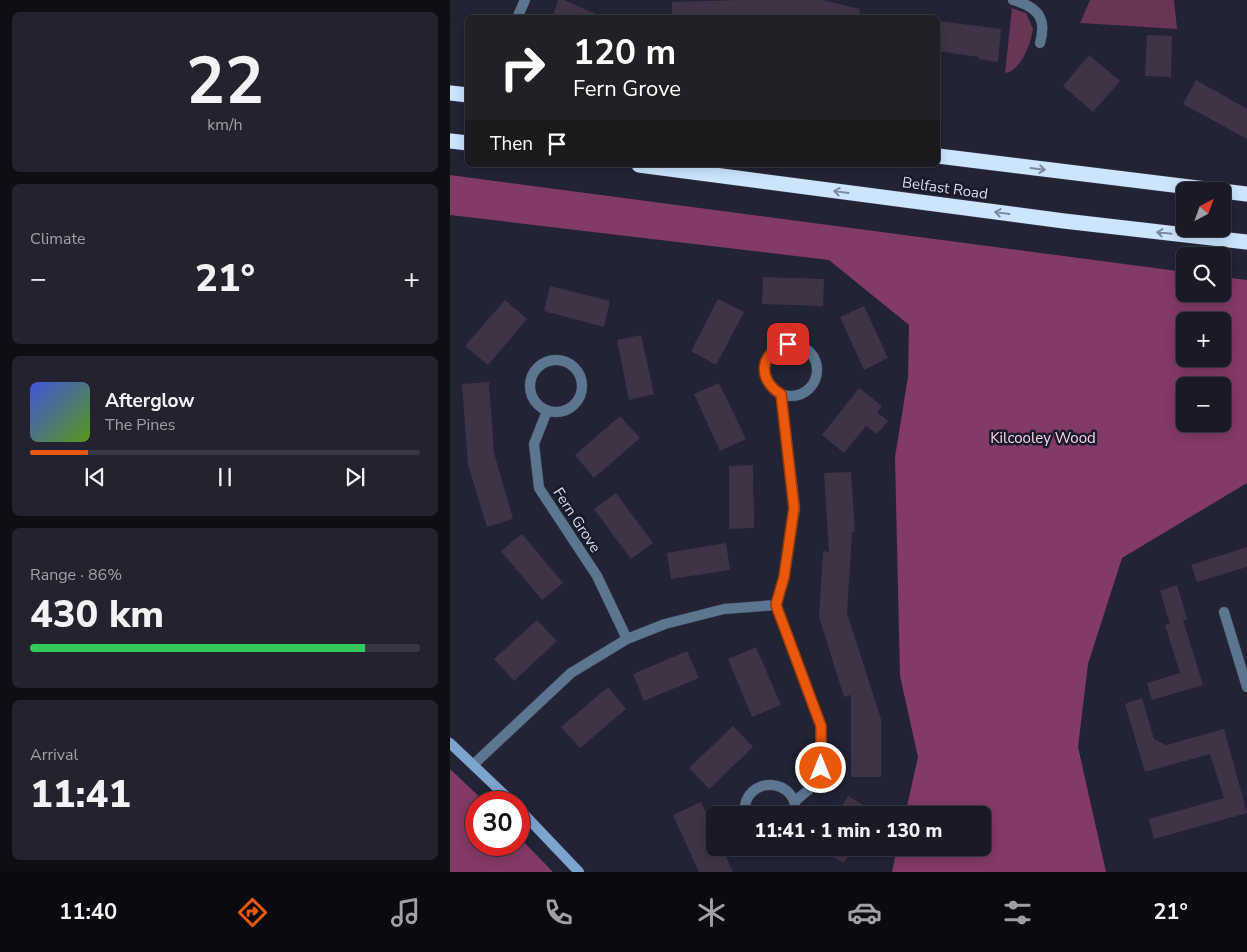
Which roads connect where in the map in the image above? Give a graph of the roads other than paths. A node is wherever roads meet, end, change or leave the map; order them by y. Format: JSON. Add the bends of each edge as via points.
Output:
{"nodes":[{"id":1,"x":525,"y":0,"type":"edge"},
{"id":2,"x":1013,"y":0,"type":"edge"},
{"id":3,"x":518,"y":15,"type":"edge"},
{"id":4,"x":1040,"y":43,"type":"dead end"},
{"id":5,"x":450,"y":93,"type":"edge"},
{"id":6,"x":465,"y":95,"type":"edge"},
{"id":7,"x":450,"y":140,"type":"edge"},
{"id":8,"x":465,"y":142,"type":"edge"},
{"id":9,"x":940,"y":156,"type":"edge"},
{"id":10,"x":654,"y":167,"type":"edge"},
{"id":11,"x":1247,"y":194,"type":"edge"},
{"id":12,"x":1247,"y":242,"type":"edge"},
{"id":13,"x":781,"y":394,"type":"junction"},
{"id":14,"x":547,"y":411,"type":"junction"},
{"id":15,"x":776,"y":605,"type":"junction"},
{"id":16,"x":1224,"y":612,"type":"dead end"},
{"id":17,"x":628,"y":639,"type":"junction"},
{"id":18,"x":1247,"y":687,"type":"edge"},
{"id":19,"x":450,"y":743,"type":"edge"},
{"id":20,"x":474,"y":764,"type":"junction"},
{"id":21,"x":501,"y":791,"type":"edge"},
{"id":22,"x":794,"y":802,"type":"junction"},
{"id":23,"x":745,"y":806,"type":"edge"},
{"id":24,"x":794,"y":806,"type":"edge"},
{"id":25,"x":530,"y":821,"type":"edge"},
{"id":26,"x":579,"y":872,"type":"edge"}],
"edges":[{"from":1,"to":3,"type":"street"},
{"from":2,"to":4,"type":"street","via":[[1026,4],[1042,19]]},
{"from":5,"to":6,"type":"highway"},
{"from":7,"to":8,"type":"highway"},
{"from":9,"to":11,"type":"highway","name":"Belfast Road","one_way":true},
{"from":12,"to":10,"type":"highway","name":"Belfast Road","one_way":true},
{"from":13,"to":13,"type":"street","via":[[790,396],[806,392],[816,378],[812,354],[797,344],[788,344],[773,351],[764,366],[768,383]]},
{"from":13,"to":15,"type":"street","via":[[794,508],[784,577]]},
{"from":14,"to":14,"type":"street","via":[[571,408],[581,395],[581,378],[571,364],[546,362],[533,374],[530,382],[534,400]]},
{"from":14,"to":17,"type":"street","name":"Fern Grove","via":[[534,444],[539,488],[596,576]]},
{"from":15,"to":17,"type":"street","via":[[724,609],[665,624]]},
{"from":15,"to":22,"type":"street","via":[[821,726],[821,768],[813,786]]},
{"from":16,"to":18,"type":"street"},
{"from":17,"to":20,"type":"street","via":[[571,673]]},
{"from":19,"to":20,"type":"street"},
{"from":20,"to":21,"type":"street"},
{"from":22,"to":23,"type":"street","via":[[785,789],[776,785],[759,786],[746,798]]},
{"from":22,"to":24,"type":"street"},
{"from":25,"to":26,"type":"street"}]}
